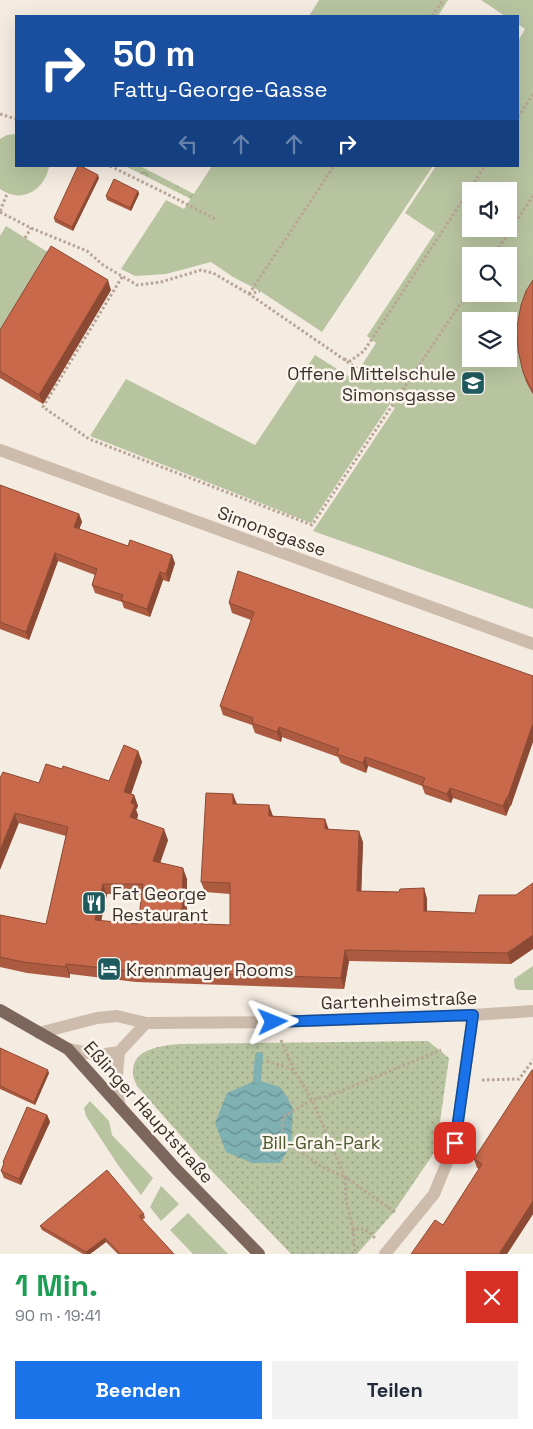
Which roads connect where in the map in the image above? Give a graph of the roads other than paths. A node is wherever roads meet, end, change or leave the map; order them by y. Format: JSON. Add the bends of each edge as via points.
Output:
{"nodes":[{"id":1,"x":0,"y":450,"type":"edge"},
{"id":2,"x":533,"y":644,"type":"edge"},
{"id":3,"x":0,"y":1010,"type":"edge"},
{"id":4,"x":533,"y":1011,"type":"edge"},
{"id":5,"x":473,"y":1015,"type":"junction"},
{"id":6,"x":146,"y":1023,"type":"junction"},
{"id":7,"x":39,"y":1033,"type":"junction"},
{"id":8,"x":68,"y":1049,"type":"junction"},
{"id":9,"x":120,"y":1052,"type":"junction"},
{"id":10,"x":120,"y":1107,"type":"junction"},
{"id":11,"x":259,"y":1254,"type":"edge"},
{"id":12,"x":385,"y":1254,"type":"edge"}],
"edges":[{"from":1,"to":2,"type":"street","name":"Simonsgasse"},
{"from":3,"to":7,"type":"main road","name":"Eßlinger Hauptstraße"},
{"from":4,"to":5,"type":"street","name":"Gartenheimstraße"},
{"from":5,"to":6,"type":"street","name":"Gartenheimstraße"},
{"from":5,"to":12,"type":"street","via":[[455,1143],[434,1194]]},
{"from":6,"to":7,"type":"street","name":"Gartenheimstraße","via":[[118,1016]]},
{"from":6,"to":9,"type":"street"},
{"from":7,"to":8,"type":"main road","name":"Eßlinger Hauptstraße"},
{"from":8,"to":9,"type":"street","via":[[99,1055]]},
{"from":8,"to":10,"type":"main road","name":"Eßlinger Hauptstraße"},
{"from":9,"to":10,"type":"street","via":[[116,1084]]},
{"from":10,"to":11,"type":"main road","name":"Eßlinger Hauptstraße"}]}
